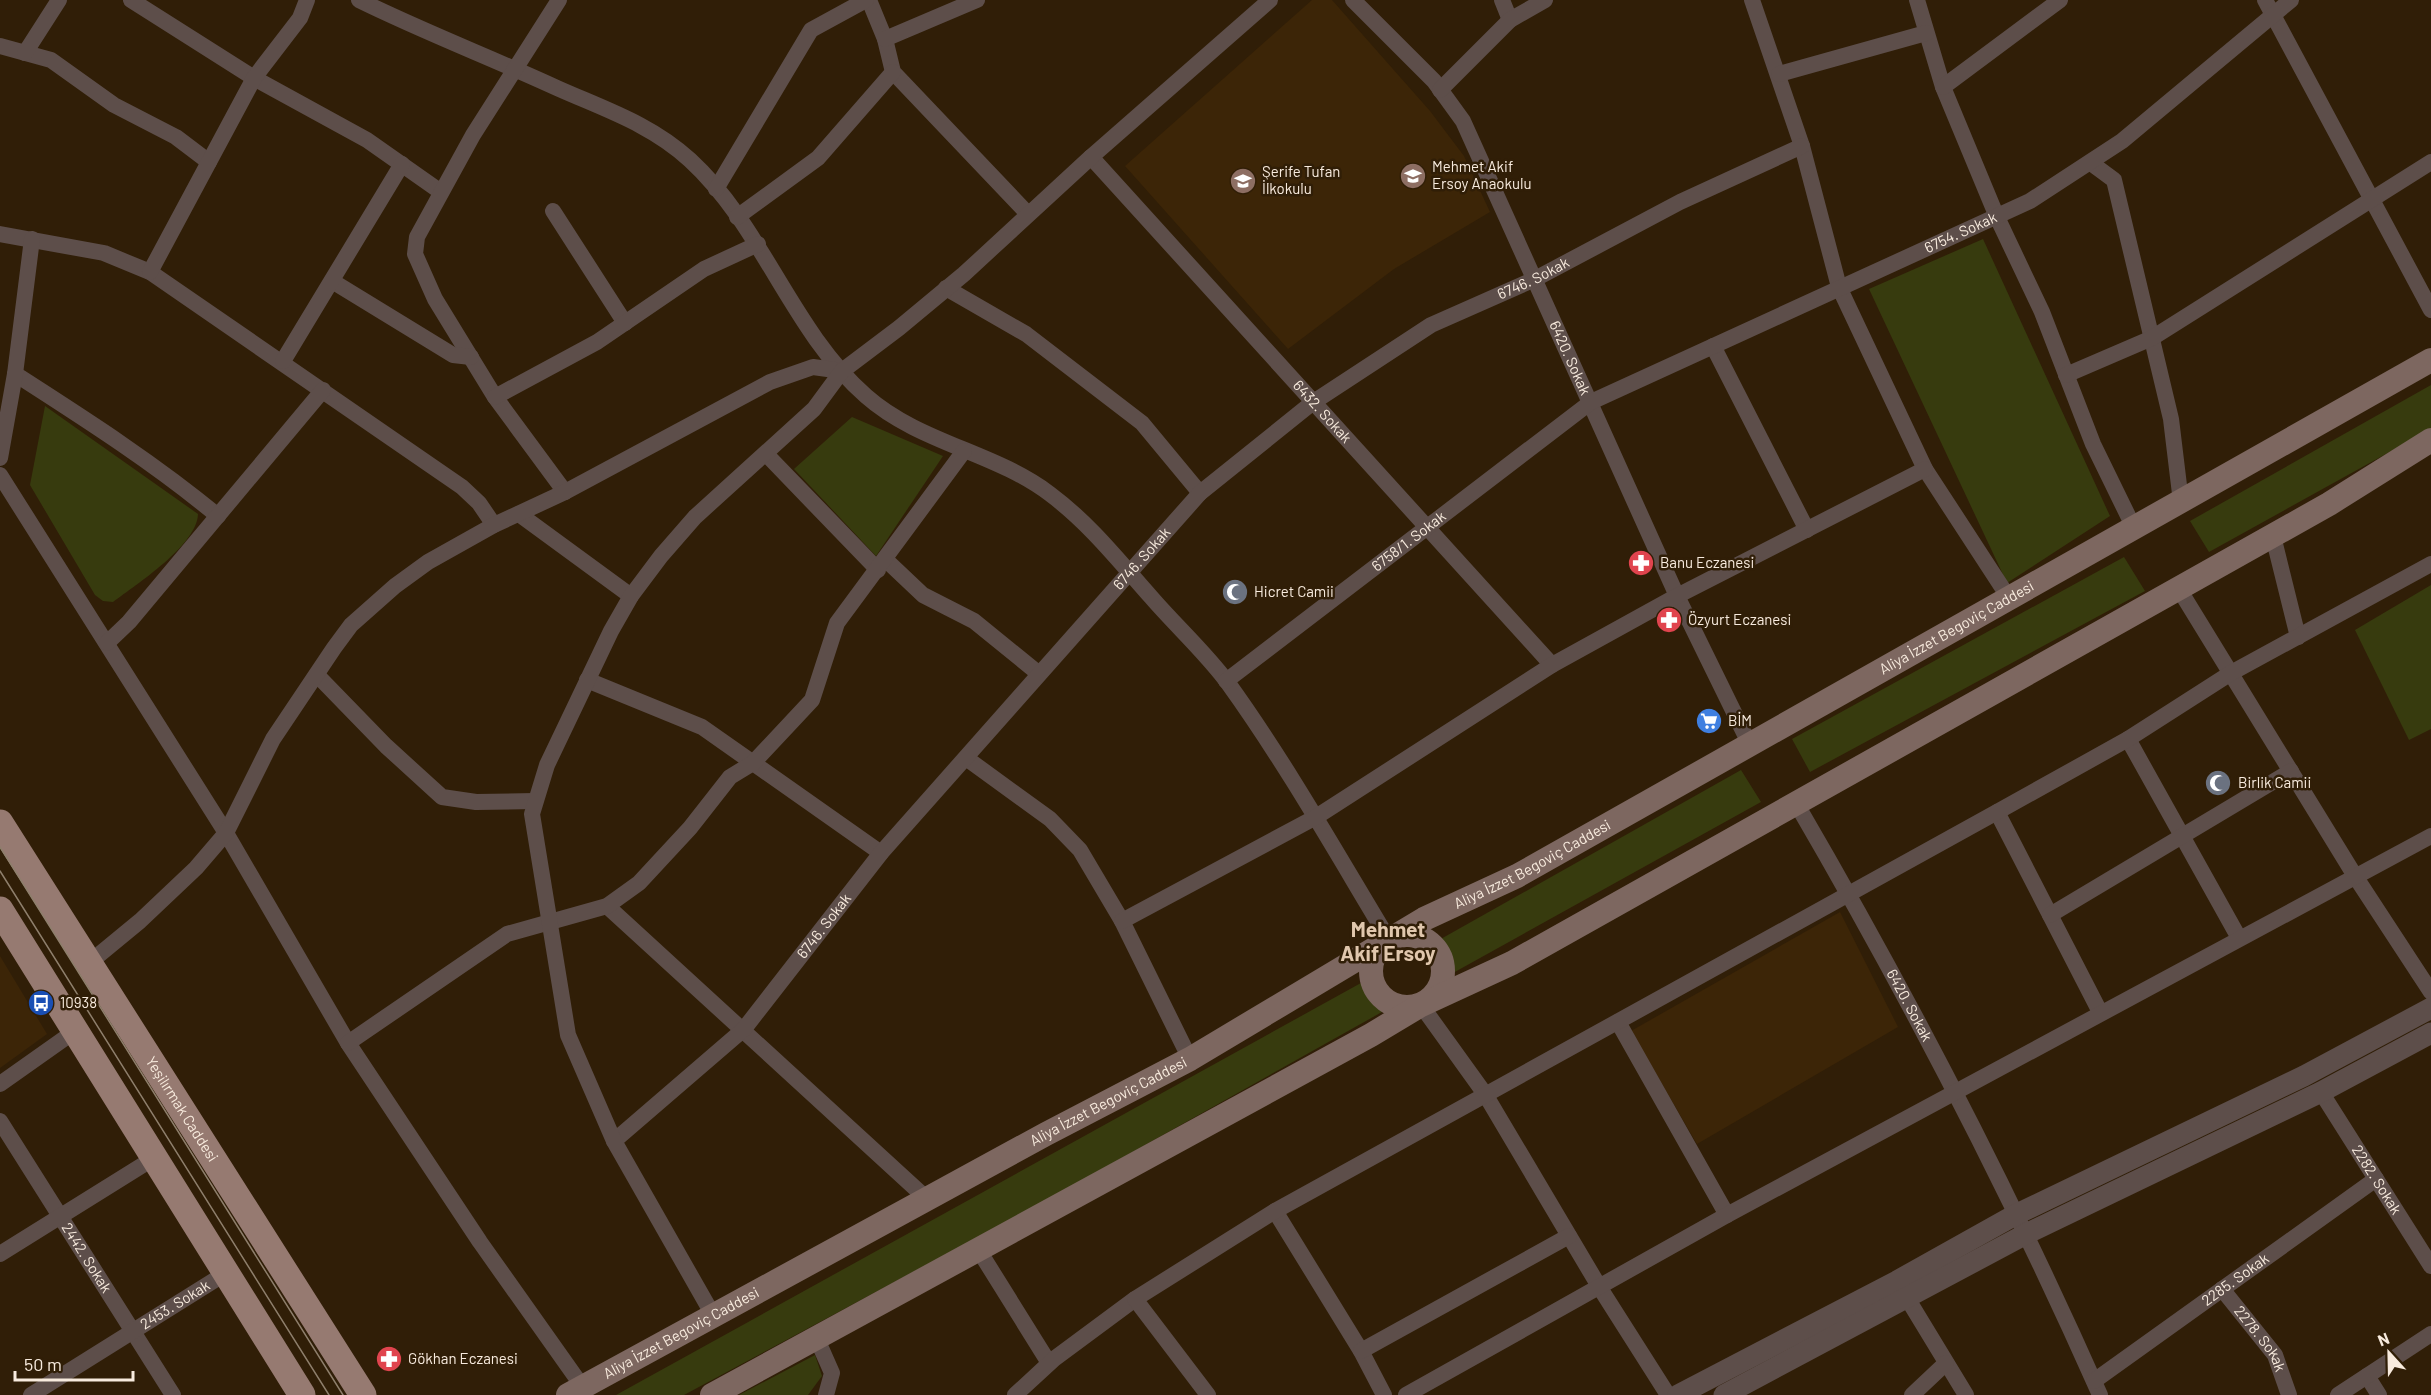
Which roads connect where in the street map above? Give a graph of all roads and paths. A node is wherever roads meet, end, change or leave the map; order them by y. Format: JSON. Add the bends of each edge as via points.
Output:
{"nodes":[{"id":1,"x":59,"y":0,"type":"edge"},
{"id":2,"x":131,"y":0,"type":"edge"},
{"id":3,"x":307,"y":0,"type":"edge"},
{"id":4,"x":359,"y":0,"type":"edge"},
{"id":5,"x":559,"y":0,"type":"edge"},
{"id":6,"x":867,"y":0,"type":"edge"},
{"id":7,"x":977,"y":0,"type":"edge"},
{"id":8,"x":1270,"y":0,"type":"edge"},
{"id":9,"x":1353,"y":0,"type":"edge"},
{"id":10,"x":1502,"y":0,"type":"edge"},
{"id":11,"x":1545,"y":0,"type":"edge"},
{"id":12,"x":1752,"y":0,"type":"edge"},
{"id":13,"x":1917,"y":0,"type":"edge"},
{"id":14,"x":2060,"y":0,"type":"edge"},
{"id":15,"x":2291,"y":0,"type":"edge"},
{"id":16,"x":2270,"y":7,"type":"edge"},
{"id":17,"x":1510,"y":20,"type":"junction"},
{"id":18,"x":1926,"y":33,"type":"junction"},
{"id":19,"x":885,"y":39,"type":"junction"},
{"id":20,"x":0,"y":46,"type":"edge"},
{"id":21,"x":26,"y":52,"type":"junction"},
{"id":22,"x":516,"y":67,"type":"junction"},
{"id":23,"x":893,"y":72,"type":"junction"},
{"id":24,"x":1779,"y":74,"type":"junction"},
{"id":25,"x":254,"y":78,"type":"junction"},
{"id":26,"x":1943,"y":87,"type":"junction"},
{"id":27,"x":1440,"y":90,"type":"junction"},
{"id":28,"x":1802,"y":146,"type":"junction"},
{"id":29,"x":1091,"y":157,"type":"junction"},
{"id":30,"x":208,"y":162,"type":"junction"},
{"id":31,"x":2431,"y":162,"type":"edge"},
{"id":32,"x":2091,"y":163,"type":"junction"},
{"id":33,"x":402,"y":164,"type":"junction"},
{"id":34,"x":716,"y":189,"type":"junction"},
{"id":35,"x":441,"y":192,"type":"junction"},
{"id":36,"x":2373,"y":201,"type":"junction"},
{"id":37,"x":553,"y":212,"type":"dead end"},
{"id":38,"x":1028,"y":214,"type":"junction"},
{"id":39,"x":737,"y":216,"type":"junction"},
{"id":40,"x":1997,"y":217,"type":"junction"},
{"id":41,"x":0,"y":234,"type":"edge"},
{"id":42,"x":32,"y":239,"type":"junction"},
{"id":43,"x":758,"y":244,"type":"junction"},
{"id":44,"x":150,"y":272,"type":"junction"},
{"id":45,"x":1535,"y":279,"type":"junction"},
{"id":46,"x":332,"y":281,"type":"junction"},
{"id":47,"x":1839,"y":287,"type":"junction"},
{"id":48,"x":946,"y":288,"type":"junction"},
{"id":49,"x":2431,"y":310,"type":"edge"},
{"id":50,"x":625,"y":323,"type":"junction"},
{"id":51,"x":2152,"y":338,"type":"junction"},
{"id":52,"x":1713,"y":346,"type":"junction"},
{"id":53,"x":471,"y":357,"type":"junction"},
{"id":54,"x":2431,"y":360,"type":"edge"},
{"id":55,"x":283,"y":361,"type":"junction"},
{"id":56,"x":842,"y":371,"type":"junction"},
{"id":57,"x":15,"y":374,"type":"junction"},
{"id":58,"x":2066,"y":375,"type":"junction"},
{"id":59,"x":323,"y":390,"type":"junction"},
{"id":60,"x":495,"y":397,"type":"junction"},
{"id":61,"x":1591,"y":402,"type":"junction"},
{"id":62,"x":1312,"y":403,"type":"junction"},
{"id":63,"x":2431,"y":440,"type":"edge"},
{"id":64,"x":964,"y":451,"type":"junction"},
{"id":65,"x":766,"y":454,"type":"junction"},
{"id":66,"x":0,"y":458,"type":"edge"},
{"id":67,"x":1925,"y":469,"type":"junction"},
{"id":68,"x":0,"y":475,"type":"edge"},
{"id":69,"x":565,"y":492,"type":"junction"},
{"id":70,"x":1200,"y":493,"type":"junction"},
{"id":71,"x":2181,"y":501,"type":"junction"},
{"id":72,"x":519,"y":513,"type":"junction"},
{"id":73,"x":218,"y":516,"type":"junction"},
{"id":74,"x":494,"y":525,"type":"junction"},
{"id":75,"x":1425,"y":528,"type":"junction"},
{"id":76,"x":2134,"y":528,"type":"junction"},
{"id":77,"x":1807,"y":530,"type":"junction"},
{"id":78,"x":2273,"y":536,"type":"junction"},
{"id":79,"x":2431,"y":564,"type":"edge"},
{"id":80,"x":882,"y":565,"type":"junction"},
{"id":81,"x":1131,"y":574,"type":"junction"},
{"id":82,"x":2179,"y":589,"type":"junction"},
{"id":83,"x":631,"y":596,"type":"junction"},
{"id":84,"x":1677,"y":596,"type":"junction"},
{"id":85,"x":2009,"y":598,"type":"junction"},
{"id":86,"x":2298,"y":637,"type":"junction"},
{"id":87,"x":107,"y":643,"type":"junction"},
{"id":88,"x":1552,"y":665,"type":"junction"},
{"id":89,"x":1038,"y":673,"type":"junction"},
{"id":90,"x":2231,"y":673,"type":"junction"},
{"id":91,"x":317,"y":675,"type":"junction"},
{"id":92,"x":587,"y":680,"type":"junction"},
{"id":93,"x":1227,"y":681,"type":"junction"},
{"id":94,"x":2128,"y":739,"type":"junction"},
{"id":95,"x":1750,"y":745,"type":"junction"},
{"id":96,"x":966,"y":758,"type":"junction"},
{"id":97,"x":753,"y":763,"type":"junction"},
{"id":98,"x":2291,"y":771,"type":"junction"},
{"id":99,"x":535,"y":801,"type":"junction"},
{"id":100,"x":1796,"y":803,"type":"junction"},
{"id":101,"x":1997,"y":812,"type":"junction"},
{"id":102,"x":1316,"y":818,"type":"junction"},
{"id":103,"x":0,"y":823,"type":"edge"},
{"id":104,"x":226,"y":833,"type":"junction"},
{"id":105,"x":2182,"y":836,"type":"junction"},
{"id":106,"x":2431,"y":836,"type":"edge"},
{"id":107,"x":881,"y":853,"type":"junction"},
{"id":108,"x":2355,"y":876,"type":"junction"},
{"id":109,"x":1850,"y":894,"type":"junction"},
{"id":110,"x":607,"y":906,"type":"junction"},
{"id":111,"x":0,"y":910,"type":"edge"},
{"id":112,"x":2050,"y":915,"type":"junction"},
{"id":113,"x":1122,"y":921,"type":"junction"},
{"id":114,"x":549,"y":923,"type":"junction"},
{"id":115,"x":2239,"y":938,"type":"junction"},
{"id":116,"x":1389,"y":940,"type":"junction"},
{"id":117,"x":89,"y":963,"type":"junction"},
{"id":118,"x":2431,"y":992,"type":"edge"},
{"id":119,"x":1421,"y":1005,"type":"junction"},
{"id":120,"x":2431,"y":1008,"type":"edge"},
{"id":121,"x":2100,"y":1012,"type":"junction"},
{"id":122,"x":1618,"y":1022,"type":"junction"},
{"id":123,"x":744,"y":1029,"type":"junction"},
{"id":124,"x":75,"y":1031,"type":"junction"},
{"id":125,"x":2431,"y":1033,"type":"edge"},
{"id":126,"x":348,"y":1044,"type":"junction"},
{"id":127,"x":1190,"y":1059,"type":"junction"},
{"id":128,"x":0,"y":1084,"type":"edge"},
{"id":129,"x":1956,"y":1092,"type":"junction"},
{"id":130,"x":2321,"y":1092,"type":"junction"},
{"id":131,"x":1485,"y":1094,"type":"junction"},
{"id":132,"x":0,"y":1121,"type":"edge"},
{"id":133,"x":615,"y":1141,"type":"junction"},
{"id":134,"x":154,"y":1158,"type":"junction"},
{"id":135,"x":2376,"y":1179,"type":"junction"},
{"id":136,"x":927,"y":1199,"type":"junction"},
{"id":137,"x":1275,"y":1211,"type":"junction"},
{"id":138,"x":1727,"y":1215,"type":"junction"},
{"id":139,"x":2015,"y":1215,"type":"junction"},
{"id":140,"x":60,"y":1217,"type":"junction"},
{"id":141,"x":2026,"y":1234,"type":"junction"},
{"id":142,"x":1569,"y":1236,"type":"junction"},
{"id":143,"x":978,"y":1249,"type":"junction"},
{"id":144,"x":0,"y":1254,"type":"edge"},
{"id":145,"x":2431,"y":1266,"type":"edge"},
{"id":146,"x":226,"y":1273,"type":"junction"},
{"id":147,"x":1600,"y":1288,"type":"junction"},
{"id":148,"x":2222,"y":1289,"type":"junction"},
{"id":149,"x":1902,"y":1290,"type":"junction"},
{"id":150,"x":1135,"y":1299,"type":"junction"},
{"id":151,"x":713,"y":1315,"type":"junction"},
{"id":152,"x":133,"y":1331,"type":"junction"},
{"id":153,"x":2431,"y":1334,"type":"edge"},
{"id":154,"x":817,"y":1340,"type":"junction"},
{"id":155,"x":1361,"y":1351,"type":"junction"},
{"id":156,"x":1049,"y":1363,"type":"junction"},
{"id":157,"x":1946,"y":1363,"type":"junction"},
{"id":158,"x":2367,"y":1376,"type":"junction"},
{"id":159,"x":2097,"y":1388,"type":"edge"},
{"id":160,"x":575,"y":1391,"type":"edge"},
{"id":161,"x":296,"y":1393,"type":"edge"},
{"id":162,"x":1022,"y":1393,"type":"edge"},
{"id":163,"x":31,"y":1395,"type":"edge"},
{"id":164,"x":173,"y":1395,"type":"edge"},
{"id":165,"x":363,"y":1395,"type":"edge"},
{"id":166,"x":712,"y":1395,"type":"edge"},
{"id":167,"x":826,"y":1395,"type":"edge"},
{"id":168,"x":1208,"y":1395,"type":"edge"},
{"id":169,"x":1384,"y":1395,"type":"edge"},
{"id":170,"x":1406,"y":1395,"type":"edge"},
{"id":171,"x":1668,"y":1395,"type":"edge"},
{"id":172,"x":1678,"y":1395,"type":"edge"},
{"id":173,"x":1724,"y":1395,"type":"edge"},
{"id":174,"x":1912,"y":1395,"type":"edge"},
{"id":175,"x":1966,"y":1395,"type":"edge"},
{"id":176,"x":2289,"y":1395,"type":"edge"},
{"id":177,"x":2338,"y":1395,"type":"edge"},
{"id":178,"x":2379,"y":1395,"type":"edge"}],
"edges":[{"from":1,"to":21,"type":"street"},
{"from":2,"to":25,"type":"street"},
{"from":3,"to":25,"type":"street","via":[[295,25]]},
{"from":4,"to":22,"type":"street","via":[[412,26]]},
{"from":5,"to":22,"type":"street"},
{"from":6,"to":19,"type":"street"},
{"from":6,"to":34,"type":"street","via":[[811,30]]},
{"from":7,"to":19,"type":"street"},
{"from":8,"to":29,"type":"street"},
{"from":9,"to":27,"type":"street","name":"6420. Sokak"},
{"from":10,"to":17,"type":"street"},
{"from":11,"to":17,"type":"street"},
{"from":12,"to":24,"type":"street"},
{"from":13,"to":18,"type":"street"},
{"from":14,"to":26,"type":"street"},
{"from":15,"to":16,"type":"street","name":"6754. Sokak"},
{"from":16,"to":32,"type":"street","name":"6754. Sokak","via":[[2122,141]]},
{"from":16,"to":36,"type":"street"},
{"from":17,"to":27,"type":"street"},
{"from":18,"to":24,"type":"street"},
{"from":18,"to":26,"type":"street"},
{"from":19,"to":23,"type":"street"},
{"from":20,"to":21,"type":"street"},
{"from":21,"to":30,"type":"street","via":[[51,60],[114,105],[176,137]]},
{"from":22,"to":34,"type":"street","via":[[652,130],[691,160]]},
{"from":22,"to":35,"type":"street"},
{"from":23,"to":38,"type":"street"},
{"from":23,"to":39,"type":"street","via":[[818,158]]},
{"from":24,"to":28,"type":"street"},
{"from":25,"to":30,"type":"street"},
{"from":25,"to":33,"type":"street","via":[[368,140]]},
{"from":26,"to":40,"type":"street"},
{"from":27,"to":45,"type":"street","name":"6420. Sokak","via":[[1463,121]]},
{"from":28,"to":45,"type":"street","name":"6746. Sokak","via":[[1680,202]]},
{"from":28,"to":47,"type":"street"},
{"from":29,"to":38,"type":"street"},
{"from":29,"to":62,"type":"street","name":"6432. Sokak"},
{"from":30,"to":44,"type":"street"},
{"from":31,"to":36,"type":"street"},
{"from":32,"to":40,"type":"street","name":"6754. Sokak"},
{"from":32,"to":51,"type":"street","via":[[2114,180]]},
{"from":33,"to":35,"type":"street"},
{"from":33,"to":46,"type":"street"},
{"from":34,"to":39,"type":"street"},
{"from":35,"to":53,"type":"street","via":[[417,237],[415,254],[435,299]]},
{"from":36,"to":49,"type":"street"},
{"from":36,"to":51,"type":"street"},
{"from":37,"to":50,"type":"street"},
{"from":38,"to":48,"type":"street"},
{"from":39,"to":43,"type":"street"},
{"from":40,"to":47,"type":"street","name":"6754. Sokak"},
{"from":40,"to":58,"type":"street","via":[[2042,312]]},
{"from":41,"to":42,"type":"street"},
{"from":42,"to":44,"type":"street","via":[[104,253]]},
{"from":42,"to":57,"type":"street"},
{"from":43,"to":50,"type":"street","via":[[704,269]]},
{"from":43,"to":56,"type":"street","via":[[805,325]]},
{"from":44,"to":55,"type":"street"},
{"from":45,"to":61,"type":"street","name":"6420. Sokak"},
{"from":45,"to":62,"type":"street","name":"6746. Sokak","via":[[1431,325]]},
{"from":46,"to":53,"type":"street","via":[[453,355]]},
{"from":46,"to":55,"type":"street"},
{"from":47,"to":52,"type":"street","name":"6754. Sokak"},
{"from":47,"to":67,"type":"street"},
{"from":48,"to":56,"type":"street"},
{"from":48,"to":70,"type":"street","via":[[1026,334],[1133,416]]},
{"from":50,"to":60,"type":"street"},
{"from":51,"to":58,"type":"street"},
{"from":51,"to":71,"type":"street","via":[[2171,419]]},
{"from":52,"to":61,"type":"street","name":"6754. Sokak"},
{"from":52,"to":77,"type":"street"},
{"from":53,"to":60,"type":"street"},
{"from":54,"to":71,"type":"main road","name":"Aliya İzzet Begoviç Caddesi"},
{"from":55,"to":59,"type":"street"},
{"from":56,"to":64,"type":"street","via":[[865,396],[891,415]]},
{"from":56,"to":65,"type":"street","via":[[814,409]]},
{"from":56,"to":69,"type":"street","via":[[813,368],[770,382]]},
{"from":57,"to":66,"type":"street"},
{"from":57,"to":73,"type":"street","via":[[120,442]]},
{"from":58,"to":76,"type":"street","via":[[2093,444]]},
{"from":59,"to":73,"type":"street"},
{"from":59,"to":74,"type":"street","via":[[462,487]]},
{"from":60,"to":69,"type":"street"},
{"from":61,"to":75,"type":"street","name":"6758/1. Sokak"},
{"from":61,"to":84,"type":"street","name":"6420. Sokak"},
{"from":62,"to":70,"type":"street","name":"6746. Sokak"},
{"from":62,"to":75,"type":"street","name":"6432. Sokak"},
{"from":63,"to":78,"type":"main road"},
{"from":64,"to":80,"type":"street"},
{"from":64,"to":81,"type":"street","via":[[1047,492],[1089,527]]},
{"from":65,"to":80,"type":"street"},
{"from":65,"to":83,"type":"street","via":[[695,517]]},
{"from":67,"to":77,"type":"street"},
{"from":67,"to":85,"type":"street"},
{"from":68,"to":87,"type":"street"},
{"from":69,"to":72,"type":"street"},
{"from":70,"to":81,"type":"street","name":"6746. Sokak"},
{"from":71,"to":76,"type":"main road","name":"Aliya İzzet Begoviç Caddesi"},
{"from":72,"to":74,"type":"street"},
{"from":72,"to":83,"type":"street"},
{"from":73,"to":87,"type":"street"},
{"from":74,"to":91,"type":"street","via":[[428,562],[373,604],[351,626]]},
{"from":75,"to":88,"type":"street","name":"6432. Sokak"},
{"from":75,"to":93,"type":"street","name":"6758/1. Sokak"},
{"from":76,"to":85,"type":"main road","name":"Aliya İzzet Begoviç Caddesi"},
{"from":77,"to":84,"type":"street"},
{"from":78,"to":82,"type":"main road"},
{"from":78,"to":86,"type":"street"},
{"from":79,"to":86,"type":"street"},
{"from":80,"to":89,"type":"street","via":[[923,594],[974,621]]},
{"from":80,"to":97,"type":"street","via":[[837,623],[812,700]]},
{"from":81,"to":89,"type":"street","name":"6746. Sokak"},
{"from":81,"to":93,"type":"street"},
{"from":82,"to":90,"type":"street"},
{"from":82,"to":100,"type":"main road"},
{"from":83,"to":92,"type":"street"},
{"from":84,"to":88,"type":"street"},
{"from":84,"to":95,"type":"street","name":"6420. Sokak"},
{"from":85,"to":95,"type":"main road","name":"Aliya İzzet Begoviç Caddesi"},
{"from":86,"to":90,"type":"street"},
{"from":87,"to":104,"type":"street"},
{"from":88,"to":102,"type":"street"},
{"from":89,"to":96,"type":"street","name":"6746. Sokak"},
{"from":90,"to":94,"type":"street"},
{"from":90,"to":98,"type":"street"},
{"from":91,"to":99,"type":"street","via":[[442,797],[476,802]]},
{"from":91,"to":104,"type":"street","via":[[273,740]]},
{"from":92,"to":97,"type":"street","via":[[702,727]]},
{"from":92,"to":99,"type":"street","via":[[547,765]]},
{"from":93,"to":102,"type":"street"},
{"from":94,"to":101,"type":"street"},
{"from":94,"to":105,"type":"street"},
{"from":95,"to":116,"type":"main road","name":"Aliya İzzet Begoviç Caddesi","via":[[1517,876],[1424,919]]},
{"from":96,"to":107,"type":"street","name":"6746. Sokak"},
{"from":96,"to":113,"type":"street","via":[[1050,819],[1080,850]]},
{"from":97,"to":107,"type":"street"},
{"from":97,"to":110,"type":"street","via":[[730,777],[639,883]]},
{"from":98,"to":105,"type":"street"},
{"from":98,"to":108,"type":"street"},
{"from":99,"to":114,"type":"street","via":[[532,814]]},
{"from":100,"to":109,"type":"street","name":"6420. Sokak"},
{"from":100,"to":119,"type":"main road","via":[[1512,963]]},
{"from":101,"to":109,"type":"street"},
{"from":101,"to":112,"type":"street"},
{"from":102,"to":113,"type":"street"},
{"from":102,"to":116,"type":"street"},
{"from":103,"to":117,"type":"main road","name":"Yeşilırmak Caddesi"},
{"from":104,"to":117,"type":"street","via":[[148,914]]},
{"from":104,"to":126,"type":"street"},
{"from":105,"to":112,"type":"street"},
{"from":105,"to":115,"type":"street"},
{"from":106,"to":108,"type":"street"},
{"from":107,"to":123,"type":"street","name":"6746. Sokak"},
{"from":108,"to":115,"type":"street"},
{"from":108,"to":118,"type":"street"},
{"from":109,"to":122,"type":"street"},
{"from":109,"to":129,"type":"street","name":"6420. Sokak"},
{"from":110,"to":114,"type":"street"},
{"from":110,"to":123,"type":"street"},
{"from":111,"to":124,"type":"main road"},
{"from":112,"to":121,"type":"street"},
{"from":113,"to":127,"type":"street"},
{"from":114,"to":126,"type":"street","via":[[507,934]]},
{"from":114,"to":133,"type":"street","via":[[568,1035]]},
{"from":115,"to":121,"type":"street"},
{"from":116,"to":119,"type":"main road","via":[[1372,964],[1372,982],[1378,993],[1397,1006]]},
{"from":116,"to":119,"type":"main road","via":[[1412,935],[1424,939],[1440,955],[1443,967],[1439,990]]},
{"from":116,"to":127,"type":"main road","name":"Aliya İzzet Begoviç Caddesi"},
{"from":117,"to":165,"type":"main road","name":"Yeşilırmak Caddesi"},
{"from":119,"to":131,"type":"street"},
{"from":119,"to":143,"type":"main road"},
{"from":120,"to":139,"type":"street","via":[[2304,1076]]},
{"from":121,"to":129,"type":"street"},
{"from":122,"to":131,"type":"street"},
{"from":122,"to":138,"type":"street"},
{"from":123,"to":133,"type":"street","name":"6746. Sokak"},
{"from":123,"to":136,"type":"street"},
{"from":124,"to":128,"type":"street"},
{"from":124,"to":134,"type":"main road"},
{"from":125,"to":130,"type":"street"},
{"from":126,"to":160,"type":"street"},
{"from":127,"to":136,"type":"main road","name":"Aliya İzzet Begoviç Caddesi"},
{"from":129,"to":138,"type":"street"},
{"from":129,"to":139,"type":"street","name":"6420. Sokak"},
{"from":130,"to":135,"type":"street","name":"2282. Sokak"},
{"from":130,"to":141,"type":"street"},
{"from":131,"to":137,"type":"street"},
{"from":131,"to":142,"type":"street"},
{"from":132,"to":140,"type":"street","name":"2442. Sokak"},
{"from":133,"to":151,"type":"street"},
{"from":134,"to":140,"type":"street"},
{"from":134,"to":146,"type":"main road"},
{"from":135,"to":145,"type":"street","name":"2282. Sokak"},
{"from":135,"to":148,"type":"street","name":"2285. Sokak"},
{"from":136,"to":151,"type":"main road","name":"Aliya İzzet Begoviç Caddesi"},
{"from":137,"to":150,"type":"street"},
{"from":137,"to":155,"type":"street"},
{"from":138,"to":147,"type":"street"},
{"from":139,"to":141,"type":"street","name":"6420. Sokak"},
{"from":139,"to":149,"type":"street"},
{"from":140,"to":144,"type":"street"},
{"from":140,"to":152,"type":"street","name":"2442. Sokak"},
{"from":141,"to":149,"type":"street"},
{"from":141,"to":159,"type":"street","name":"6420. Sokak"},
{"from":142,"to":147,"type":"street"},
{"from":142,"to":155,"type":"street"},
{"from":143,"to":154,"type":"main road"},
{"from":143,"to":156,"type":"street"},
{"from":146,"to":152,"type":"street","name":"2453. Sokak"},
{"from":146,"to":161,"type":"main road"},
{"from":147,"to":170,"type":"street"},
{"from":147,"to":171,"type":"street"},
{"from":148,"to":159,"type":"street","name":"2285. Sokak"},
{"from":148,"to":176,"type":"street","name":"2278. Sokak","via":[[2275,1355]]},
{"from":149,"to":157,"type":"street"},
{"from":149,"to":172,"type":"street"},
{"from":149,"to":173,"type":"street"},
{"from":150,"to":156,"type":"street"},
{"from":150,"to":168,"type":"street"},
{"from":151,"to":160,"type":"main road","name":"Aliya İzzet Begoviç Caddesi"},
{"from":152,"to":163,"type":"street","name":"2453. Sokak"},
{"from":152,"to":164,"type":"street","name":"2442. Sokak"},
{"from":153,"to":158,"type":"street"},
{"from":154,"to":166,"type":"main road"},
{"from":154,"to":167,"type":"street","via":[[832,1373]]},
{"from":155,"to":169,"type":"street"},
{"from":156,"to":162,"type":"street"},
{"from":157,"to":174,"type":"street"},
{"from":157,"to":175,"type":"street"},
{"from":158,"to":177,"type":"street"},
{"from":158,"to":178,"type":"street"}]}
